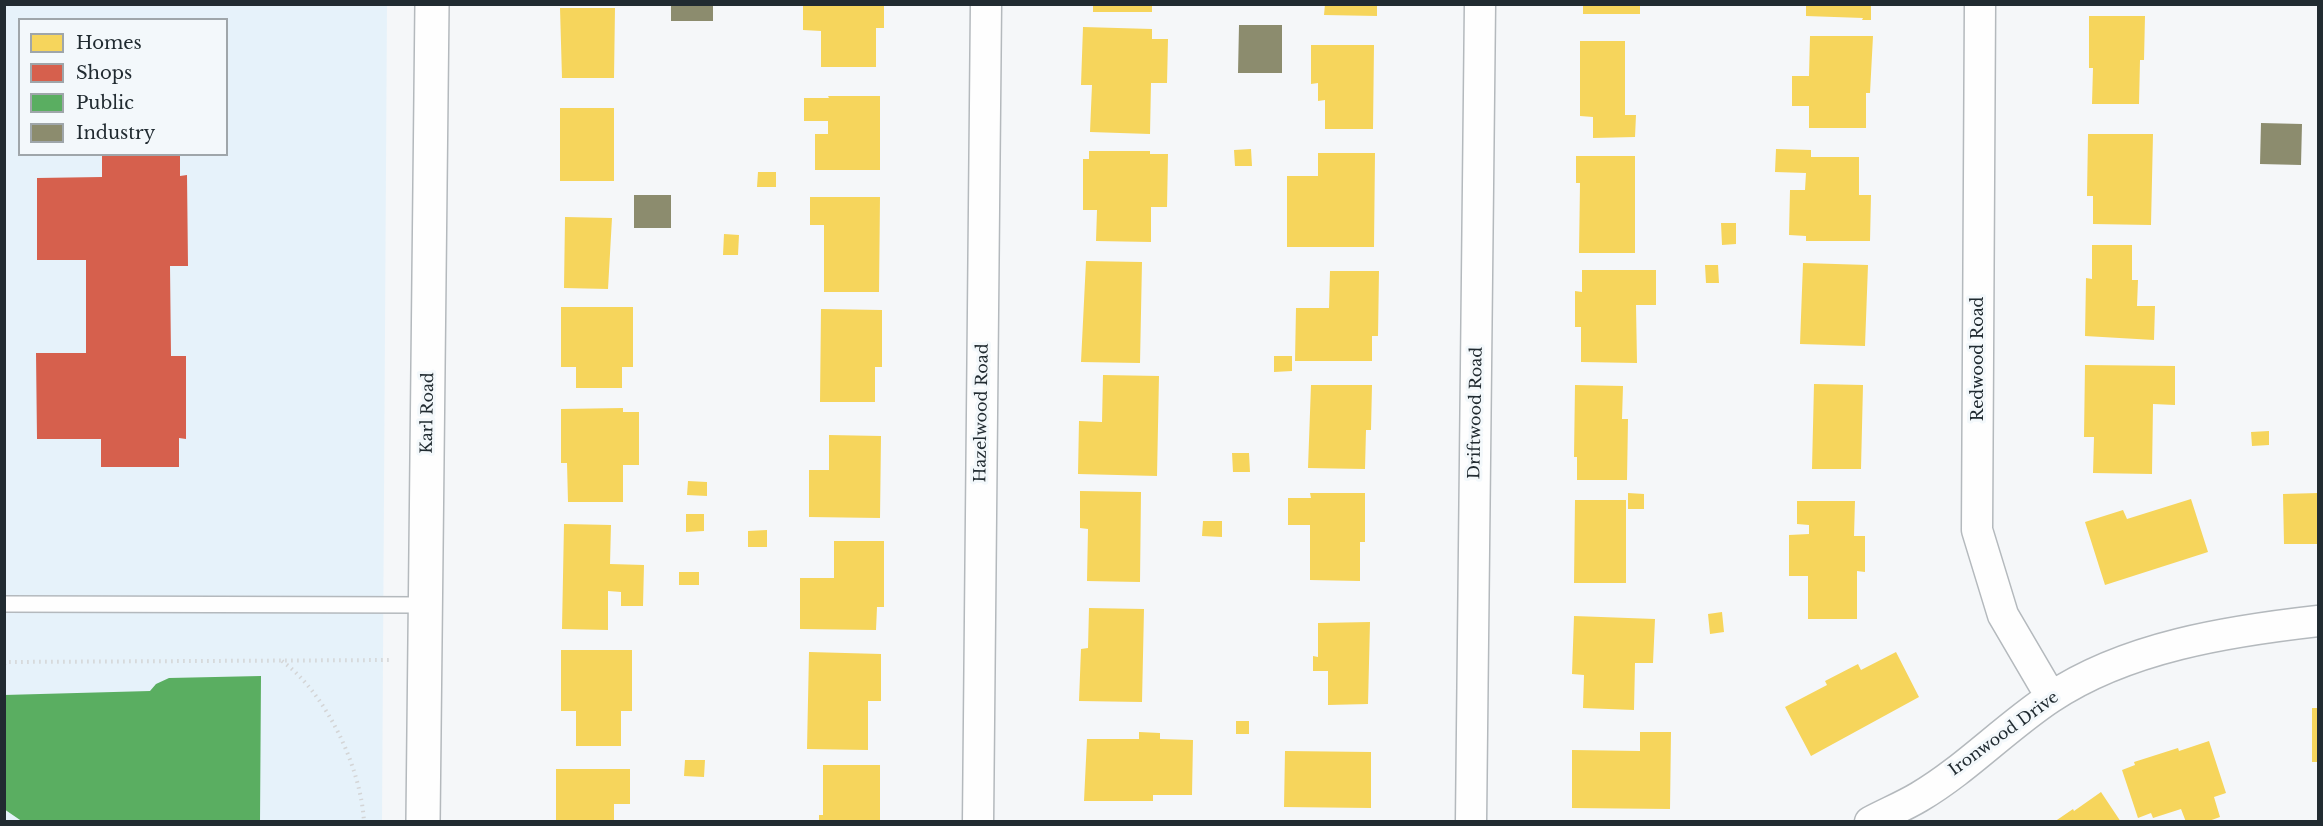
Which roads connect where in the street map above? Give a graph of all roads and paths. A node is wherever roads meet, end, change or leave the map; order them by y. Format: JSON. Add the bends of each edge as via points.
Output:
{"nodes":[{"id":1,"x":432,"y":4,"type":"edge"},
{"id":2,"x":986,"y":4,"type":"edge"},
{"id":3,"x":1480,"y":4,"type":"edge"},
{"id":4,"x":1980,"y":4,"type":"edge"},
{"id":5,"x":4,"y":604,"type":"edge"},
{"id":6,"x":425,"y":605,"type":"junction"},
{"id":7,"x":2319,"y":621,"type":"edge"},
{"id":8,"x":425,"y":659,"type":"junction"},
{"id":9,"x":281,"y":660,"type":"junction"},
{"id":10,"x":4,"y":664,"type":"edge"},
{"id":11,"x":2051,"y":697,"type":"junction"},
{"id":12,"x":364,"y":822,"type":"edge"},
{"id":13,"x":423,"y":822,"type":"edge"},
{"id":14,"x":978,"y":822,"type":"edge"},
{"id":15,"x":1471,"y":822,"type":"edge"},
{"id":16,"x":1870,"y":822,"type":"edge"}],
"edges":[{"from":1,"to":6,"type":"main road","name":"Karl Road"},
{"from":2,"to":14,"type":"street","name":"Hazelwood Road"},
{"from":3,"to":15,"type":"street","name":"Driftwood Road"},
{"from":4,"to":11,"type":"street","name":"Redwood Road","via":[[1977,530],[2002,615]]},
{"from":5,"to":6,"type":"lane"},
{"from":6,"to":8,"type":"main road","name":"Karl Road"},
{"from":7,"to":11,"type":"street","name":"Ironwood Drive","via":[[2253,628],[2187,642],[2116,664]]},
{"from":8,"to":9,"type":"path"},
{"from":8,"to":13,"type":"main road","name":"Karl Road"},
{"from":9,"to":10,"type":"path"},
{"from":9,"to":12,"type":"path","via":[[310,687],[341,738],[357,782]]},
{"from":11,"to":16,"type":"street","name":"Ironwood Drive","via":[[1921,796]]}]}
